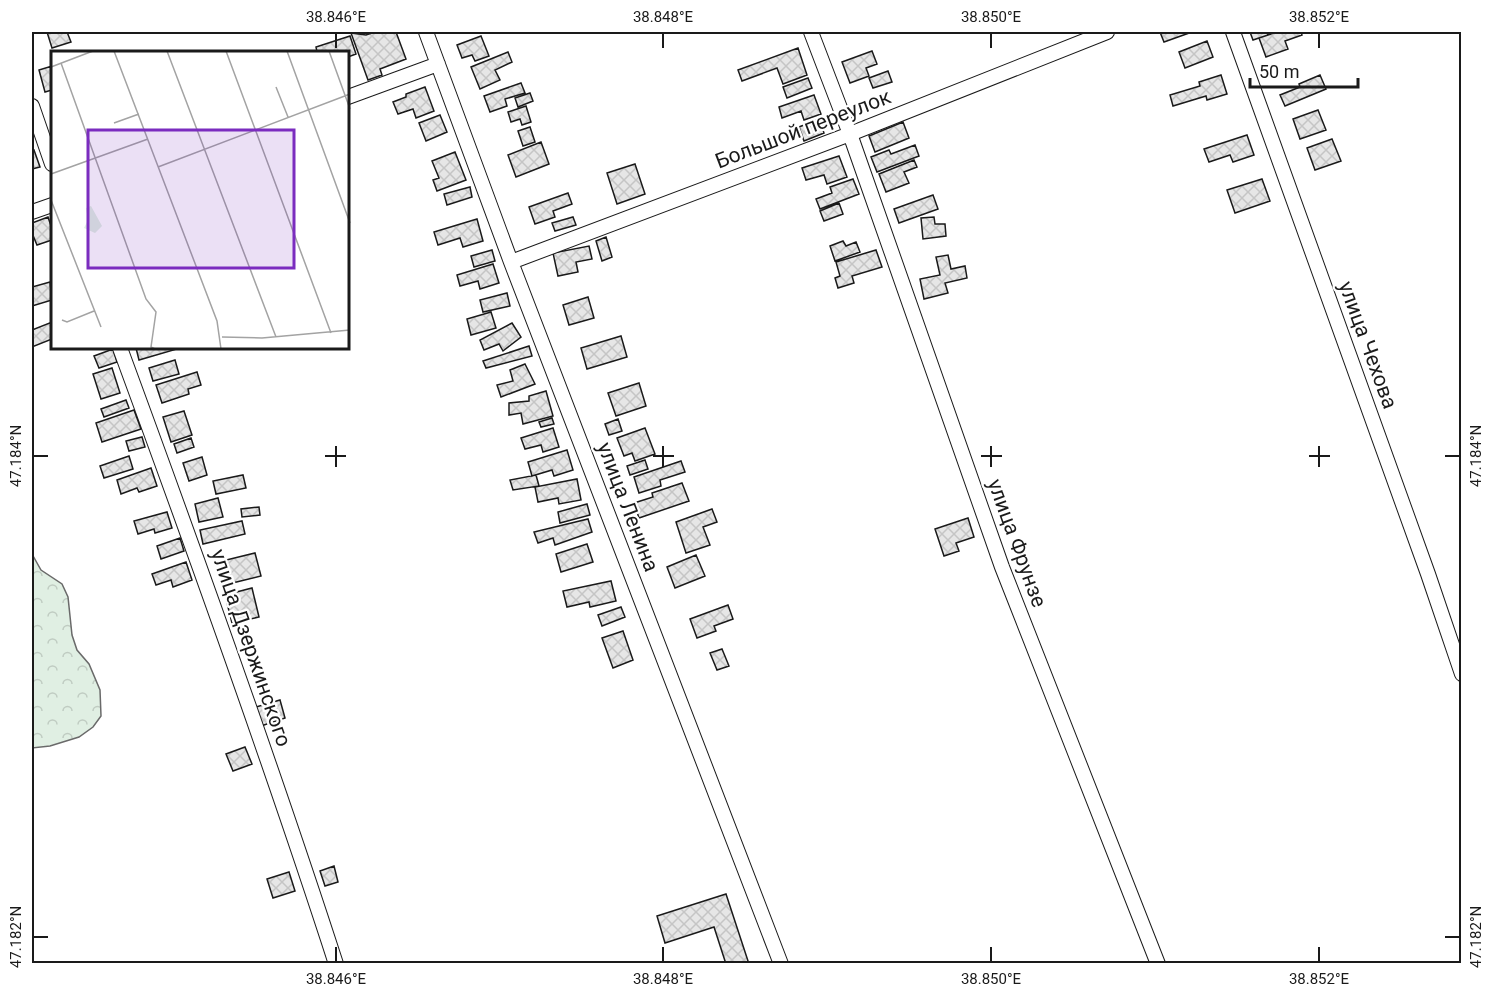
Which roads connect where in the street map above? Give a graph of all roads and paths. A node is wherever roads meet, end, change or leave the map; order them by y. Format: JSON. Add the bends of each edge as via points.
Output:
{"nodes":[{"id":1,"x":426,"y":32,"type":"edge"},
{"id":2,"x":811,"y":32,"type":"edge"},
{"id":3,"x":1107,"y":32,"type":"edge"},
{"id":4,"x":1233,"y":32,"type":"edge"},
{"id":5,"x":438,"y":64,"type":"junction"},
{"id":6,"x":350,"y":96,"type":"edge"},
{"id":7,"x":32,"y":106,"type":"edge"},
{"id":8,"x":850,"y":134,"type":"junction"},
{"id":9,"x":51,"y":161,"type":"edge"},
{"id":10,"x":51,"y":205,"type":"edge"},
{"id":11,"x":32,"y":212,"type":"edge"},
{"id":12,"x":511,"y":262,"type":"junction"},
{"id":13,"x":121,"y":350,"type":"edge"},
{"id":14,"x":1461,"y":674,"type":"edge"},
{"id":15,"x":336,"y":963,"type":"edge"},
{"id":16,"x":781,"y":963,"type":"edge"},
{"id":17,"x":1158,"y":963,"type":"edge"}],
"edges":[{"from":1,"to":5,"type":"street","name":"улица Ленина"},
{"from":2,"to":8,"type":"street","name":"улица Фрунзе"},
{"from":3,"to":8,"type":"street","name":"Большой переулок"},
{"from":4,"to":14,"type":"street","name":"улица Чехова"},
{"from":5,"to":6,"type":"street"},
{"from":5,"to":12,"type":"street","name":"улица Ленина"},
{"from":7,"to":9,"type":"street"},
{"from":8,"to":12,"type":"street","name":"Большой переулок"},
{"from":8,"to":17,"type":"street","name":"улица Фрунзе","via":[[1002,567]]},
{"from":10,"to":11,"type":"street"},
{"from":12,"to":16,"type":"street","name":"улица Ленина"},
{"from":13,"to":15,"type":"street","name":"улица Дзержинского","via":[[271,766]]}]}
